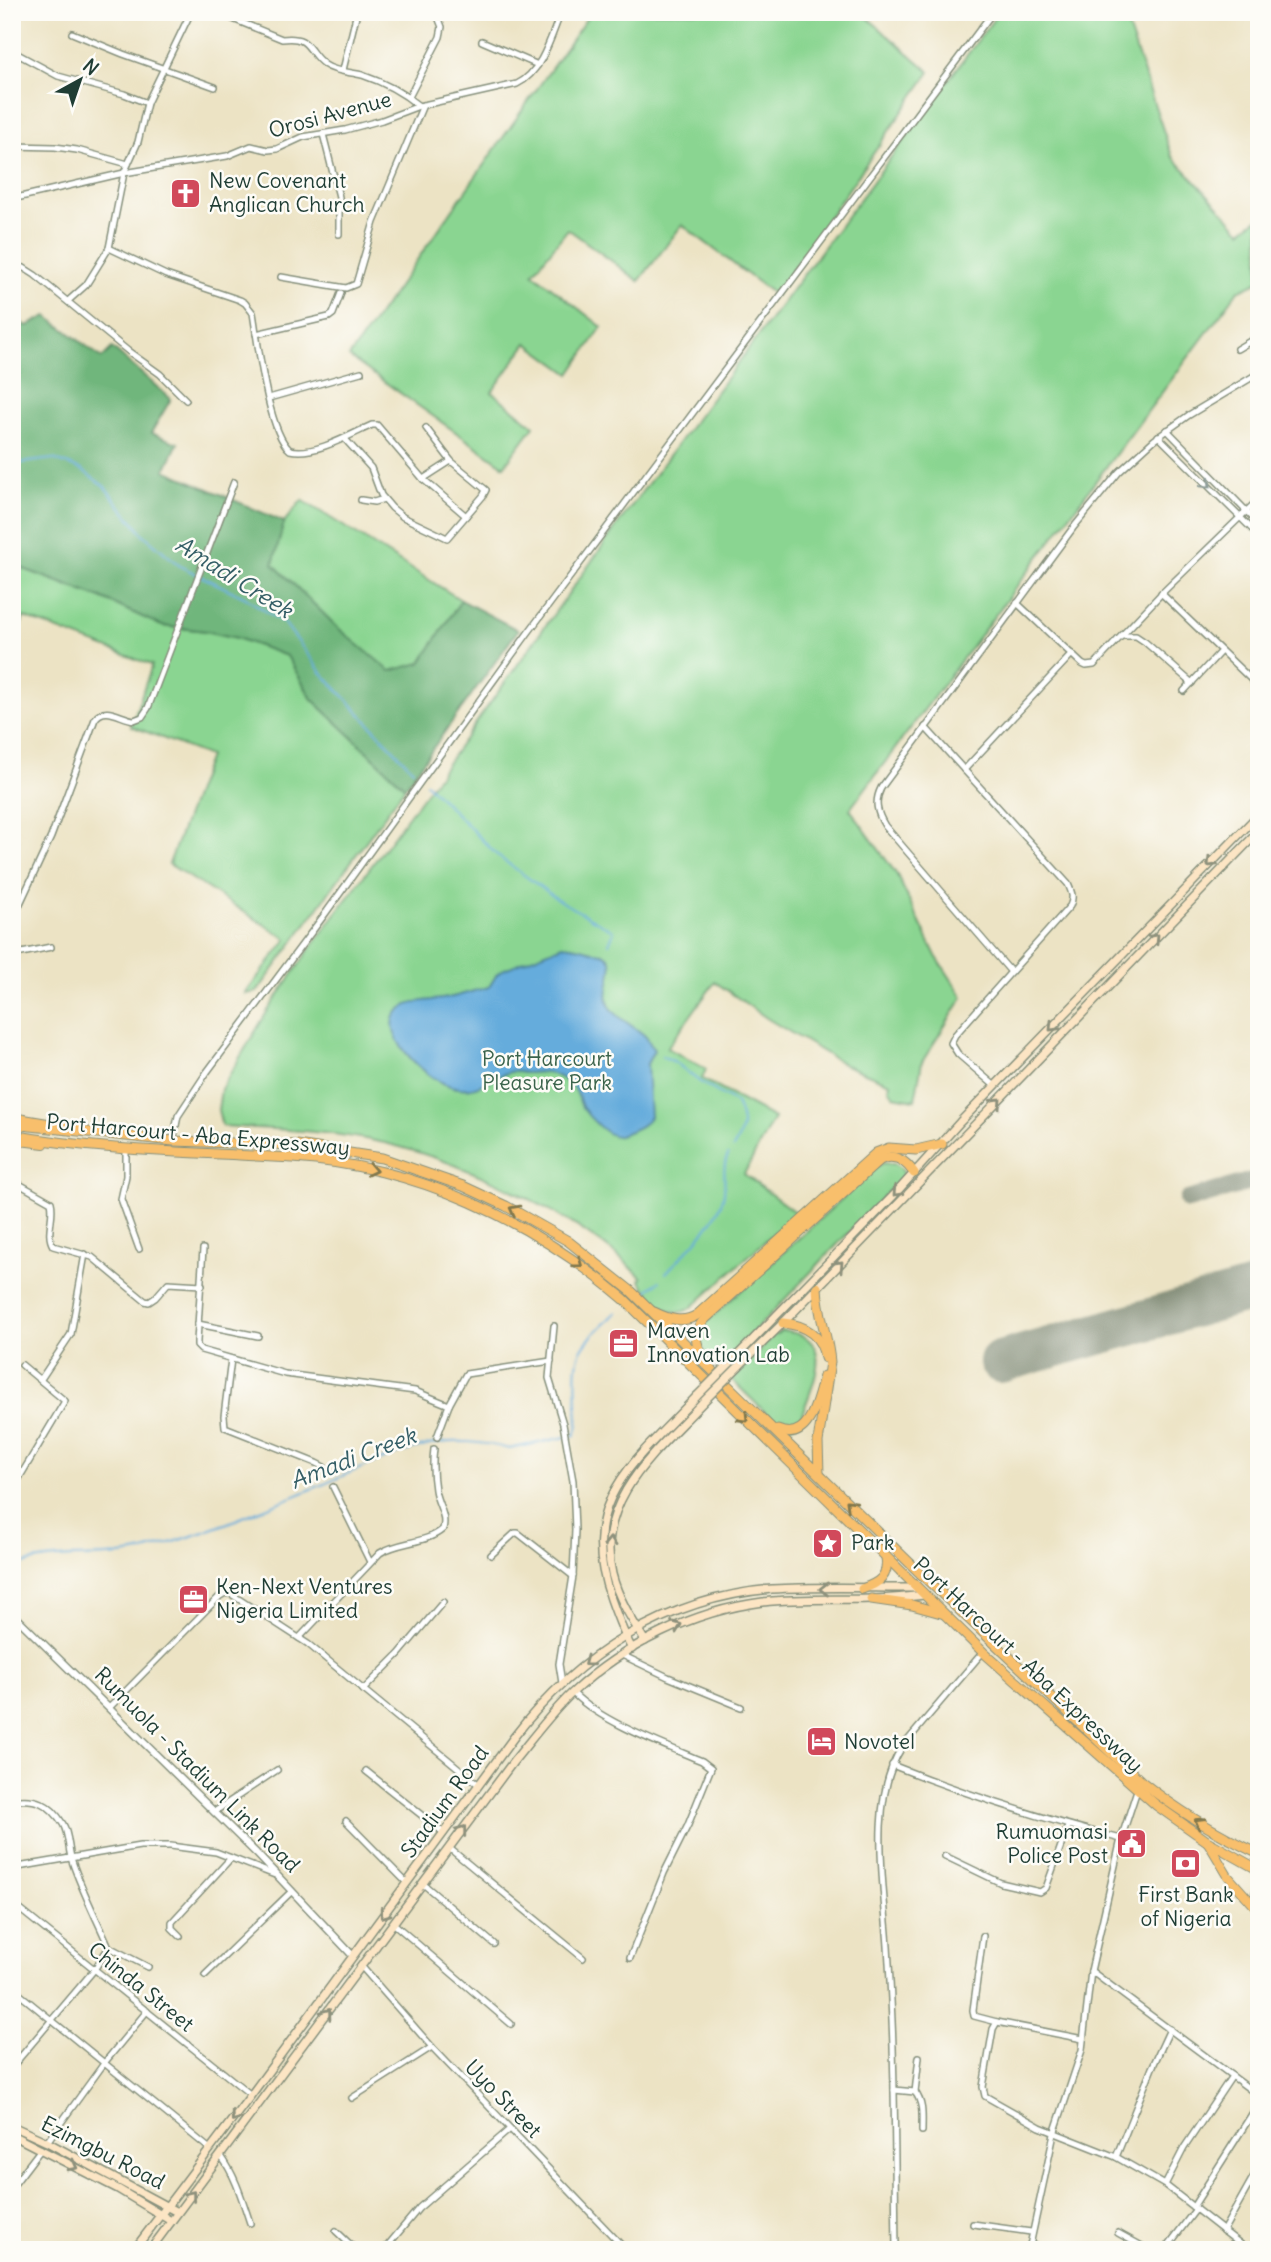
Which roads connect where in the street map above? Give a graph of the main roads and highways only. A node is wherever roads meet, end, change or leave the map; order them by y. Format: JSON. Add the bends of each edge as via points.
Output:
{"nodes":[{"id":1,"x":1259,"y":814,"type":"edge"},
{"id":2,"x":1259,"y":831,"type":"edge"},
{"id":3,"x":12,"y":1117,"type":"edge"},
{"id":4,"x":12,"y":1124,"type":"edge"},
{"id":5,"x":103,"y":1134,"type":"junction"},
{"id":6,"x":12,"y":1137,"type":"edge"},
{"id":7,"x":942,"y":1144,"type":"junction"},
{"id":8,"x":914,"y":1173,"type":"junction"},
{"id":9,"x":817,"y":1287,"type":"junction"},
{"id":10,"x":649,"y":1310,"type":"junction"},
{"id":11,"x":783,"y":1323,"type":"junction"},
{"id":12,"x":736,"y":1363,"type":"junction"},
{"id":13,"x":706,"y":1365,"type":"junction"},
{"id":14,"x":700,"y":1399,"type":"junction"},
{"id":15,"x":771,"y":1427,"type":"junction"},
{"id":16,"x":819,"y":1475,"type":"junction"},
{"id":17,"x":885,"y":1556,"type":"junction"},
{"id":18,"x":862,"y":1588,"type":"junction"},
{"id":19,"x":916,"y":1588,"type":"junction"},
{"id":20,"x":924,"y":1595,"type":"junction"},
{"id":21,"x":871,"y":1599,"type":"junction"},
{"id":22,"x":943,"y":1614,"type":"junction"},
{"id":23,"x":638,"y":1629,"type":"junction"},
{"id":24,"x":625,"y":1636,"type":"junction"},
{"id":25,"x":645,"y":1641,"type":"junction"},
{"id":26,"x":632,"y":1649,"type":"junction"},
{"id":27,"x":1207,"y":1841,"type":"junction"},
{"id":28,"x":1259,"y":1854,"type":"edge"},
{"id":29,"x":1259,"y":1870,"type":"edge"},
{"id":30,"x":1259,"y":1884,"type":"edge"},
{"id":31,"x":1259,"y":1902,"type":"edge"},
{"id":32,"x":1259,"y":1911,"type":"edge"},
{"id":33,"x":12,"y":2126,"type":"edge"},
{"id":34,"x":12,"y":2135,"type":"edge"},
{"id":35,"x":167,"y":2206,"type":"junction"},
{"id":36,"x":177,"y":2212,"type":"junction"},
{"id":37,"x":161,"y":2214,"type":"junction"},
{"id":38,"x":171,"y":2221,"type":"junction"},
{"id":39,"x":134,"y":2250,"type":"edge"},
{"id":40,"x":150,"y":2250,"type":"edge"}],
"edges":[{"from":1,"to":7,"type":"main road","one_way":true},
{"from":9,"to":2,"type":"main road","one_way":true},
{"from":3,"to":5,"type":"main road"},
{"from":4,"to":5,"type":"highway","name":"Port Harcourt - Aba Expressway"},
{"from":10,"to":5,"type":"highway","name":"Port Harcourt - Aba Expressway","one_way":true,"via":[[588,1255],[540,1224],[414,1168],[327,1148]]},
{"from":6,"to":17,"type":"highway","name":"Port Harcourt - Aba Expressway","one_way":true,"via":[[293,1158],[376,1170],[476,1204],[530,1231],[624,1299]]},
{"from":7,"to":8,"type":"main road"},
{"from":7,"to":10,"type":"highway","via":[[876,1153],[690,1319],[674,1320]]},
{"from":8,"to":12,"type":"main road","one_way":true},
{"from":8,"to":13,"type":"highway","via":[[897,1158],[880,1160],[709,1314],[695,1333]]},
{"from":9,"to":11,"type":"main road"},
{"from":9,"to":16,"type":"highway","via":[[830,1350],[818,1442]]},
{"from":10,"to":13,"type":"highway","name":"Port Harcourt - Aba Expressway"},
{"from":11,"to":12,"type":"main road"},
{"from":11,"to":15,"type":"highway","via":[[798,1325],[820,1340],[824,1374],[805,1425],[790,1434]]},
{"from":12,"to":14,"type":"main road","bridge":true},
{"from":13,"to":15,"type":"highway","name":"Port Harcourt - Aba Expressway"},
{"from":23,"to":14,"type":"main road","one_way":true,"via":[[612,1574],[612,1519],[638,1472]]},
{"from":14,"to":24,"type":"main road","via":[[627,1472],[604,1513],[600,1556]]},
{"from":15,"to":16,"type":"highway","name":"Port Harcourt - Aba Expressway"},
{"from":28,"to":16,"type":"highway","name":"Port Harcourt - Aba Expressway","one_way":true,"via":[[1192,1818],[1142,1782]]},
{"from":17,"to":18,"type":"highway","via":[[884,1577]]},
{"from":17,"to":19,"type":"highway","name":"Port Harcourt - Aba Expressway"},
{"from":18,"to":19,"type":"main road","name":"Stadium Road"},
{"from":18,"to":23,"type":"main road","name":"Stadium Road","one_way":true,"via":[[751,1592],[697,1605]]},
{"from":19,"to":20,"type":"highway","name":"Port Harcourt - Aba Expressway"},
{"from":20,"to":21,"type":"main road","name":"Stadium Road"},
{"from":20,"to":22,"type":"highway","name":"Port Harcourt - Aba Expressway"},
{"from":21,"to":22,"type":"highway"},
{"from":25,"to":21,"type":"main road","name":"Stadium Road","one_way":true,"via":[[709,1615],[761,1602]]},
{"from":22,"to":27,"type":"highway","name":"Port Harcourt - Aba Expressway","via":[[1137,1790]]},
{"from":23,"to":24,"type":"main road","name":"Stadium Road"},
{"from":23,"to":25,"type":"main road"},
{"from":24,"to":26,"type":"main road"},
{"from":24,"to":35,"type":"main road","name":"Stadium Road","one_way":true,"via":[[562,1683],[532,1714]]},
{"from":25,"to":26,"type":"main road","name":"Stadium Road"},
{"from":36,"to":26,"type":"main road","name":"Stadium Road","one_way":true,"via":[[513,1762],[573,1693]]},
{"from":27,"to":29,"type":"highway","name":"Port Harcourt - Aba Expressway"},
{"from":27,"to":32,"type":"main road","via":[[1228,1876]]},
{"from":30,"to":31,"type":"main road"},
{"from":33,"to":35,"type":"main road","name":"Ezimgbu Road"},
{"from":34,"to":37,"type":"main road","name":"Ezimgbu Road","one_way":true},
{"from":35,"to":36,"type":"main road","name":"Ezimgbu Road"},
{"from":35,"to":37,"type":"main road","name":"Stadium Road"},
{"from":36,"to":38,"type":"main road","name":"Stadium Road"},
{"from":37,"to":38,"type":"main road","name":"Ezimgbu Road"},
{"from":37,"to":39,"type":"main road","name":"Stadium Road"},
{"from":38,"to":40,"type":"main road","name":"Stadium Road"}]}
